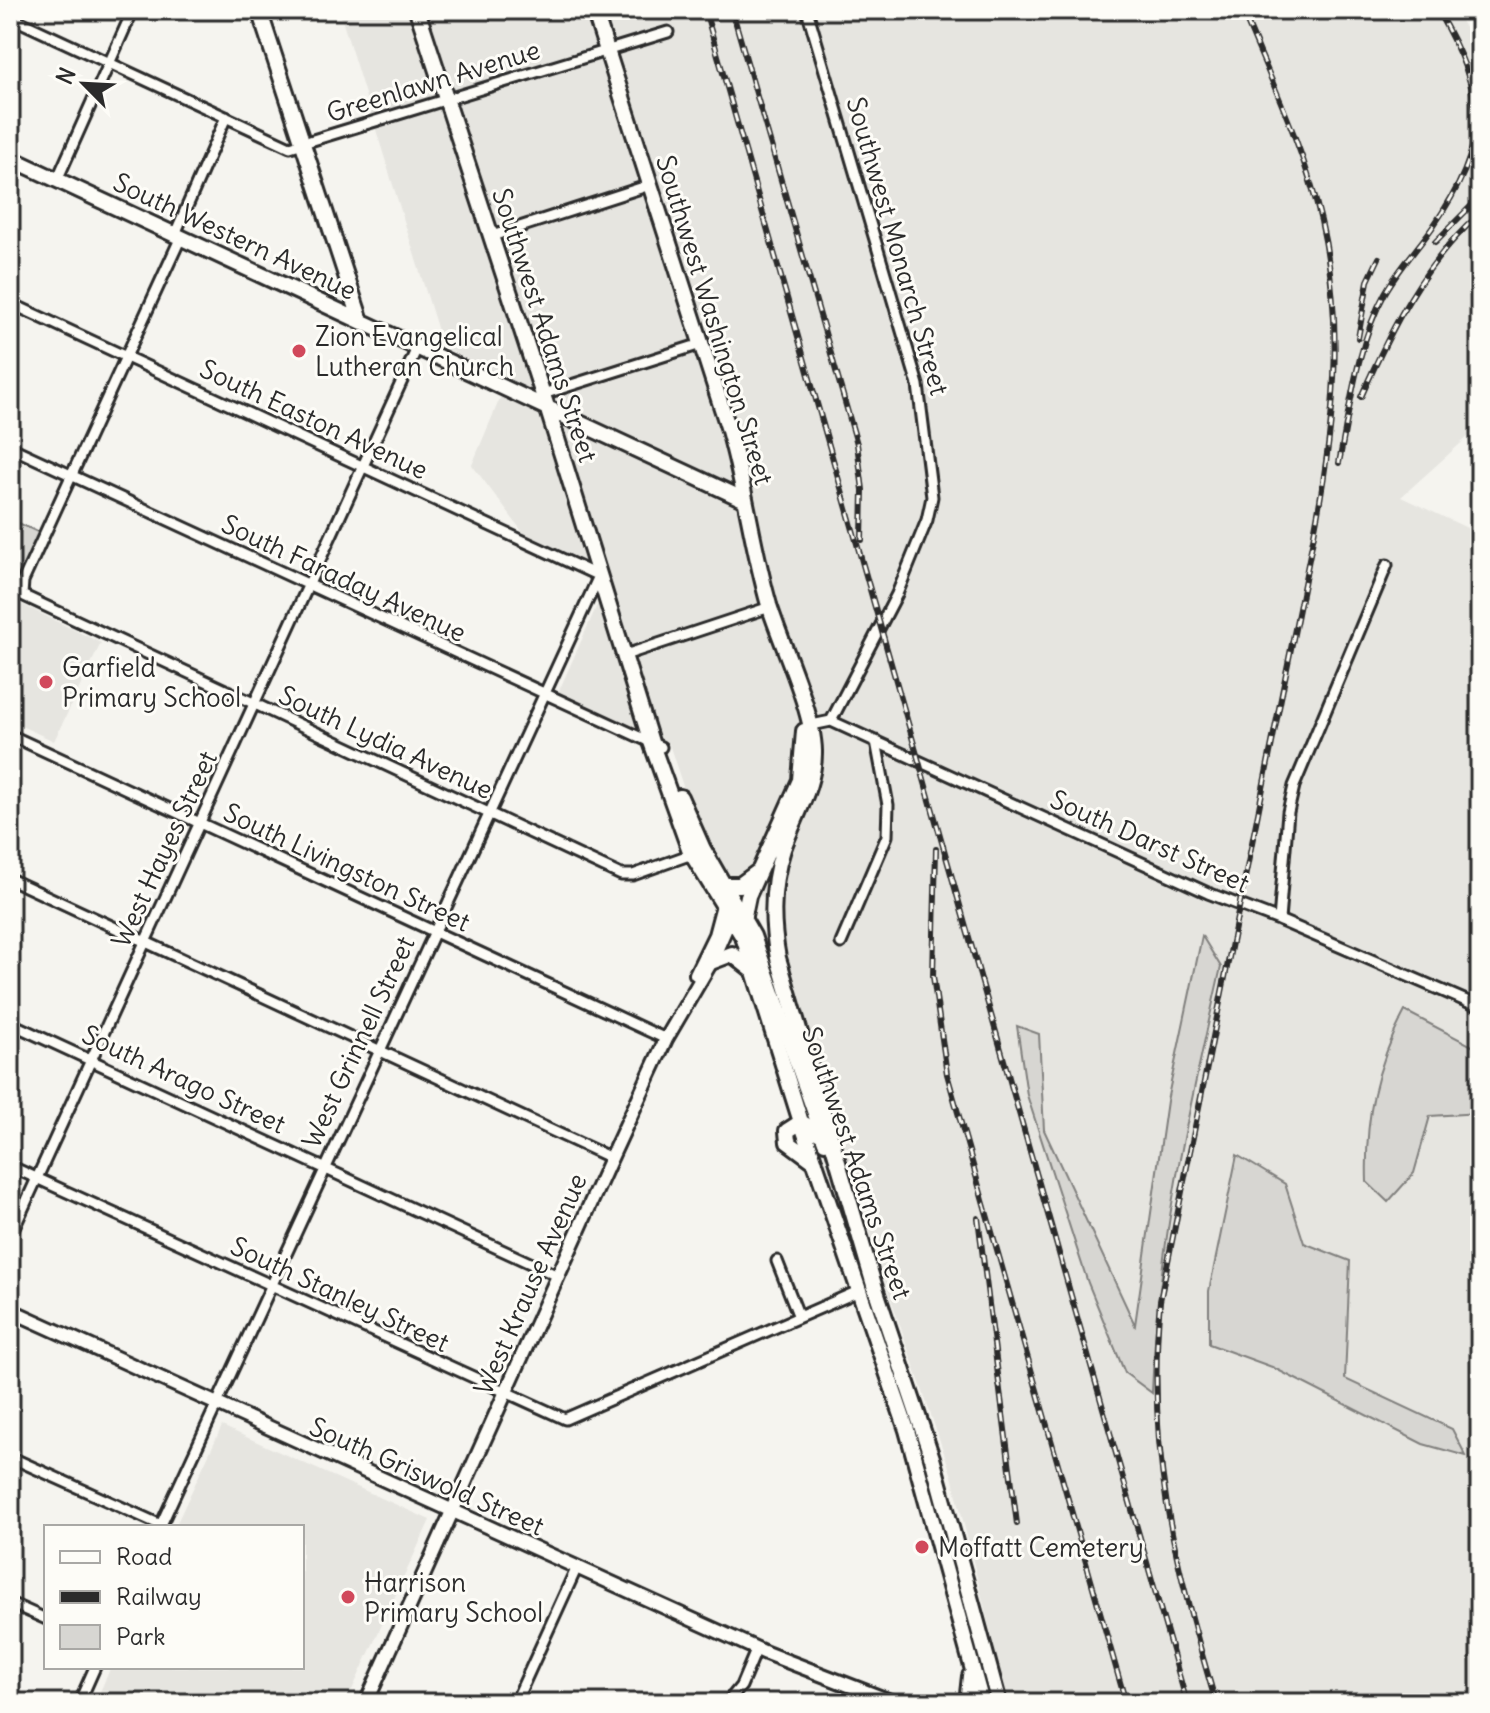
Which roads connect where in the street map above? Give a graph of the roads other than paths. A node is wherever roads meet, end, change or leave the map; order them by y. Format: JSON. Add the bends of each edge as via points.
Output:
{"nodes":[{"id":1,"x":133,"y":10,"type":"edge"},
{"id":2,"x":417,"y":10,"type":"edge"},
{"id":3,"x":594,"y":10,"type":"edge"},
{"id":4,"x":807,"y":10,"type":"edge"},
{"id":5,"x":261,"y":11,"type":"edge"},
{"id":6,"x":10,"y":17,"type":"edge"},
{"id":7,"x":668,"y":32,"type":"dead end"},
{"id":8,"x":606,"y":50,"type":"junction"},
{"id":9,"x":110,"y":64,"type":"junction"},
{"id":10,"x":444,"y":100,"type":"junction"},
{"id":11,"x":226,"y":117,"type":"junction"},
{"id":12,"x":302,"y":145,"type":"junction"},
{"id":13,"x":10,"y":158,"type":"edge"},
{"id":14,"x":57,"y":180,"type":"junction"},
{"id":15,"x":650,"y":185,"type":"junction"},
{"id":16,"x":178,"y":236,"type":"junction"},
{"id":17,"x":492,"y":236,"type":"junction"},
{"id":18,"x":10,"y":303,"type":"edge"},
{"id":19,"x":361,"y":321,"type":"junction"},
{"id":20,"x":701,"y":344,"type":"junction"},
{"id":21,"x":417,"y":348,"type":"junction"},
{"id":22,"x":127,"y":357,"type":"junction"},
{"id":23,"x":543,"y":394,"type":"junction"},
{"id":24,"x":548,"y":410,"type":"junction"},
{"id":25,"x":580,"y":425,"type":"junction"},
{"id":26,"x":10,"y":447,"type":"edge"},
{"id":27,"x":562,"y":455,"type":"junction"},
{"id":28,"x":363,"y":467,"type":"junction"},
{"id":29,"x":72,"y":476,"type":"junction"},
{"id":30,"x":745,"y":500,"type":"junction"},
{"id":31,"x":1387,"y":565,"type":"dead end"},
{"id":32,"x":599,"y":576,"type":"junction"},
{"id":33,"x":309,"y":586,"type":"junction"},
{"id":34,"x":770,"y":607,"type":"junction"},
{"id":35,"x":625,"y":655,"type":"junction"},
{"id":36,"x":544,"y":696,"type":"junction"},
{"id":37,"x":254,"y":705,"type":"junction"},
{"id":38,"x":831,"y":721,"type":"junction"},
{"id":39,"x":806,"y":726,"type":"junction"},
{"id":40,"x":10,"y":735,"type":"edge"},
{"id":41,"x":876,"y":741,"type":"junction"},
{"id":42,"x":656,"y":744,"type":"junction"},
{"id":43,"x":487,"y":813,"type":"junction"},
{"id":44,"x":200,"y":824,"type":"junction"},
{"id":45,"x":692,"y":854,"type":"junction"},
{"id":46,"x":759,"y":871,"type":"junction"},
{"id":47,"x":10,"y":879,"type":"edge"},
{"id":48,"x":726,"y":886,"type":"junction"},
{"id":49,"x":723,"y":905,"type":"junction"},
{"id":50,"x":737,"y":916,"type":"junction"},
{"id":51,"x":1279,"y":920,"type":"junction"},
{"id":52,"x":434,"y":931,"type":"junction"},
{"id":53,"x":743,"y":937,"type":"joint"},
{"id":54,"x":146,"y":942,"type":"junction"},
{"id":55,"x":841,"y":943,"type":"dead end"},
{"id":56,"x":711,"y":962,"type":"junction"},
{"id":57,"x":754,"y":972,"type":"junction"},
{"id":58,"x":1480,"y":1007,"type":"edge"},
{"id":59,"x":10,"y":1023,"type":"edge"},
{"id":60,"x":666,"y":1039,"type":"junction"},
{"id":61,"x":379,"y":1049,"type":"junction"},
{"id":62,"x":91,"y":1060,"type":"junction"},
{"id":63,"x":801,"y":1122,"type":"junction"},
{"id":64,"x":822,"y":1135,"type":"junction"},
{"id":65,"x":611,"y":1158,"type":"junction"},
{"id":66,"x":10,"y":1166,"type":"edge"},
{"id":67,"x":324,"y":1169,"type":"junction"},
{"id":68,"x":37,"y":1179,"type":"junction"},
{"id":69,"x":856,"y":1225,"type":"junction"},
{"id":70,"x":10,"y":1237,"type":"edge"},
{"id":71,"x":777,"y":1261,"type":"dead end"},
{"id":72,"x":558,"y":1276,"type":"junction"},
{"id":73,"x":874,"y":1285,"type":"junction"},
{"id":74,"x":270,"y":1286,"type":"junction"},
{"id":75,"x":858,"y":1291,"type":"junction"},
{"id":76,"x":10,"y":1310,"type":"edge"},
{"id":77,"x":799,"y":1317,"type":"junction"},
{"id":78,"x":505,"y":1394,"type":"junction"},
{"id":79,"x":217,"y":1404,"type":"junction"},
{"id":80,"x":10,"y":1457,"type":"edge"},
{"id":81,"x":453,"y":1514,"type":"junction"},
{"id":82,"x":158,"y":1525,"type":"edge"},
{"id":83,"x":160,"y":1525,"type":"edge"},
{"id":84,"x":577,"y":1567,"type":"junction"},
{"id":85,"x":10,"y":1603,"type":"edge"},
{"id":86,"x":44,"y":1618,"type":"edge"},
{"id":87,"x":965,"y":1632,"type":"junction"},
{"id":88,"x":757,"y":1648,"type":"junction"},
{"id":89,"x":94,"y":1669,"type":"edge"},
{"id":90,"x":827,"y":1678,"type":"junction"},
{"id":91,"x":79,"y":1703,"type":"edge"},
{"id":92,"x":366,"y":1703,"type":"edge"},
{"id":93,"x":515,"y":1703,"type":"edge"},
{"id":94,"x":727,"y":1703,"type":"edge"},
{"id":95,"x":876,"y":1703,"type":"edge"},
{"id":96,"x":895,"y":1703,"type":"edge"},
{"id":97,"x":967,"y":1703,"type":"edge"},
{"id":98,"x":982,"y":1703,"type":"edge"},
{"id":99,"x":999,"y":1703,"type":"edge"}],
"edges":[{"from":1,"to":9,"type":"street"},
{"from":2,"to":10,"type":"main road","name":"Southwest Adams Street"},
{"from":3,"to":8,"type":"main road","name":"Southwest Washington Street"},
{"from":4,"to":38,"type":"street","name":"Southwest Monarch Street","via":[[918,385],[932,497],[897,594]]},
{"from":5,"to":12,"type":"main road"},
{"from":6,"to":9,"type":"street"},
{"from":7,"to":8,"type":"street","name":"Greenlawn Avenue"},
{"from":8,"to":10,"type":"street","name":"Greenlawn Avenue"},
{"from":8,"to":15,"type":"main road","name":"Southwest Washington Street"},
{"from":9,"to":11,"type":"street"},
{"from":9,"to":14,"type":"street"},
{"from":10,"to":12,"type":"street","name":"Greenlawn Avenue"},
{"from":10,"to":17,"type":"main road","name":"Southwest Adams Street"},
{"from":11,"to":12,"type":"street","via":[[290,147]]},
{"from":11,"to":16,"type":"street"},
{"from":12,"to":19,"type":"main road"},
{"from":13,"to":14,"type":"main road","name":"South Western Avenue"},
{"from":14,"to":16,"type":"main road","name":"South Western Avenue"},
{"from":15,"to":17,"type":"street"},
{"from":15,"to":20,"type":"main road","name":"Southwest Washington Street"},
{"from":16,"to":19,"type":"main road","name":"South Western Avenue"},
{"from":16,"to":22,"type":"street"},
{"from":17,"to":23,"type":"main road","name":"Southwest Adams Street"},
{"from":18,"to":22,"type":"street","name":"South Easton Avenue"},
{"from":19,"to":21,"type":"main road","name":"South Western Avenue"},
{"from":20,"to":23,"type":"street"},
{"from":20,"to":30,"type":"main road","name":"Southwest Washington Street"},
{"from":21,"to":24,"type":"main road","name":"South Western Avenue"},
{"from":21,"to":28,"type":"street","name":"West Hayes Street"},
{"from":22,"to":28,"type":"street","name":"South Easton Avenue"},
{"from":22,"to":29,"type":"street"},
{"from":23,"to":24,"type":"main road","name":"Southwest Adams Street"},
{"from":24,"to":25,"type":"main road","name":"South Western Avenue"},
{"from":24,"to":27,"type":"main road","name":"Southwest Adams Street"},
{"from":25,"to":27,"type":"main road","via":[[565,442]]},
{"from":25,"to":30,"type":"main road","name":"South Western Avenue"},
{"from":26,"to":29,"type":"street","name":"South Faraday Avenue"},
{"from":27,"to":32,"type":"main road","name":"Southwest Adams Street"},
{"from":28,"to":32,"type":"street","name":"South Easton Avenue"},
{"from":28,"to":33,"type":"street","name":"West Hayes Street"},
{"from":29,"to":33,"type":"street","name":"South Faraday Avenue"},
{"from":29,"to":37,"type":"street","name":"South Lydia Avenue","via":[[23,581],[22,595]]},
{"from":30,"to":34,"type":"main road","name":"Southwest Washington Street"},
{"from":31,"to":51,"type":"street","via":[[1294,786]]},
{"from":32,"to":35,"type":"main road","name":"Southwest Adams Street"},
{"from":32,"to":36,"type":"street","name":"West Grinnell Street"},
{"from":33,"to":36,"type":"street","name":"South Faraday Avenue"},
{"from":33,"to":37,"type":"street","name":"West Hayes Street"},
{"from":34,"to":35,"type":"street"},
{"from":34,"to":39,"type":"main road","name":"Southwest Washington Street"},
{"from":35,"to":42,"type":"main road","name":"Southwest Adams Street"},
{"from":36,"to":42,"type":"street","name":"South Faraday Avenue"},
{"from":36,"to":43,"type":"street","name":"West Grinnell Street"},
{"from":37,"to":43,"type":"street","name":"South Lydia Avenue"},
{"from":37,"to":44,"type":"street","name":"West Hayes Street"},
{"from":38,"to":39,"type":"street"},
{"from":38,"to":41,"type":"street","name":"South Darst Street"},
{"from":39,"to":46,"type":"main road","name":"Southwest Washington Street","via":[[800,780]]},
{"from":39,"to":69,"type":"main road","name":"Southwest Washington Street","via":[[814,748],[812,775],[779,861],[773,924],[782,975],[809,1052]]},
{"from":40,"to":44,"type":"street","name":"South Livingston Street"},
{"from":41,"to":51,"type":"street","name":"South Darst Street","via":[[1208,893]]},
{"from":41,"to":55,"type":"street","via":[[888,805],[887,836]]},
{"from":42,"to":45,"type":"main road","name":"Southwest Adams Street"},
{"from":42,"to":48,"type":"main road","name":"Southwest Adams Street"},
{"from":43,"to":45,"type":"street","name":"South Lydia Avenue","via":[[624,876]]},
{"from":43,"to":52,"type":"street","name":"West Grinnell Street"},
{"from":44,"to":52,"type":"street","name":"South Livingston Street"},
{"from":44,"to":54,"type":"street","name":"West Hayes Street"},
{"from":45,"to":49,"type":"main road","name":"Southwest Adams Street"},
{"from":46,"to":48,"type":"main road","via":[[740,885]]},
{"from":46,"to":50,"type":"main road","name":"Southwest Washington Street"},
{"from":47,"to":54,"type":"street"},
{"from":48,"to":50,"type":"main road","name":"Southwest Adams Street"},
{"from":49,"to":50,"type":"main road","name":"Southwest Adams Street"},
{"from":49,"to":60,"type":"street","via":[[715,935]]},
{"from":50,"to":53,"type":"main road","name":"Southwest Washington Street"},
{"from":50,"to":56,"type":"street","name":"West Krause Avenue"},
{"from":50,"to":64,"type":"main road","name":"Southwest Adams Street","via":[[769,976]]},
{"from":51,"to":58,"type":"street","name":"South Darst Street"},
{"from":52,"to":60,"type":"street","name":"South Livingston Street"},
{"from":52,"to":61,"type":"street","name":"West Grinnell Street"},
{"from":53,"to":57,"type":"main road","name":"Southwest Adams Street"},
{"from":54,"to":61,"type":"street"},
{"from":54,"to":62,"type":"street","name":"West Hayes Street"},
{"from":56,"to":57,"type":"main road","via":[[732,954]]},
{"from":56,"to":60,"type":"street","name":"West Krause Avenue"},
{"from":57,"to":63,"type":"main road","name":"Southwest Adams Street"},
{"from":59,"to":62,"type":"street","name":"South Arago Street"},
{"from":60,"to":65,"type":"street","name":"West Krause Avenue"},
{"from":61,"to":65,"type":"street"},
{"from":61,"to":67,"type":"street","name":"West Grinnell Street"},
{"from":62,"to":67,"type":"street","name":"South Arago Street"},
{"from":62,"to":68,"type":"street","name":"West Hayes Street"},
{"from":63,"to":64,"type":"main road"},
{"from":63,"to":75,"type":"main road","name":"Southwest Adams Street"},
{"from":64,"to":69,"type":"main road","name":"Southwest Adams Street"},
{"from":65,"to":72,"type":"street","name":"West Krause Avenue"},
{"from":66,"to":68,"type":"street","name":"South Stanley Street"},
{"from":67,"to":72,"type":"street","name":"South Arago Street"},
{"from":67,"to":74,"type":"street","name":"West Grinnell Street"},
{"from":68,"to":70,"type":"street","name":"West Hayes Street"},
{"from":68,"to":74,"type":"street","name":"South Stanley Street"},
{"from":69,"to":73,"type":"main road","name":"Southwest Adams Street"},
{"from":71,"to":77,"type":"street"},
{"from":72,"to":78,"type":"street","name":"West Krause Avenue"},
{"from":73,"to":75,"type":"street","name":"South Stanley Street"},
{"from":73,"to":99,"type":"main road","name":"Southwest Adams Street","via":[[932,1458]]},
{"from":74,"to":78,"type":"street","name":"South Stanley Street"},
{"from":74,"to":79,"type":"street","name":"West Grinnell Street"},
{"from":75,"to":77,"type":"street","name":"South Stanley Street"},
{"from":75,"to":87,"type":"main road","name":"Southwest Adams Street","via":[[903,1418]]},
{"from":76,"to":79,"type":"street","name":"South Griswold Street"},
{"from":77,"to":78,"type":"street","name":"South Stanley Street","via":[[572,1418]]},
{"from":78,"to":81,"type":"street","name":"West Krause Avenue"},
{"from":79,"to":81,"type":"street","name":"South Griswold Street"},
{"from":79,"to":83,"type":"street","name":"West Grinnell Street"},
{"from":80,"to":82,"type":"street"},
{"from":81,"to":84,"type":"street","name":"South Griswold Street"},
{"from":81,"to":92,"type":"street","name":"West Krause Avenue"},
{"from":84,"to":88,"type":"street","name":"South Griswold Street"},
{"from":84,"to":93,"type":"street"},
{"from":85,"to":86,"type":"street"},
{"from":87,"to":97,"type":"main road"},
{"from":87,"to":98,"type":"main road","name":"Southwest Adams Street"},
{"from":88,"to":90,"type":"street","name":"South Griswold Street"},
{"from":88,"to":94,"type":"street","via":[[741,1686]]},
{"from":89,"to":91,"type":"street"},
{"from":90,"to":95,"type":"street","name":"South Griswold Street"},
{"from":90,"to":96,"type":"street","name":"South Griswold Street"}]}
